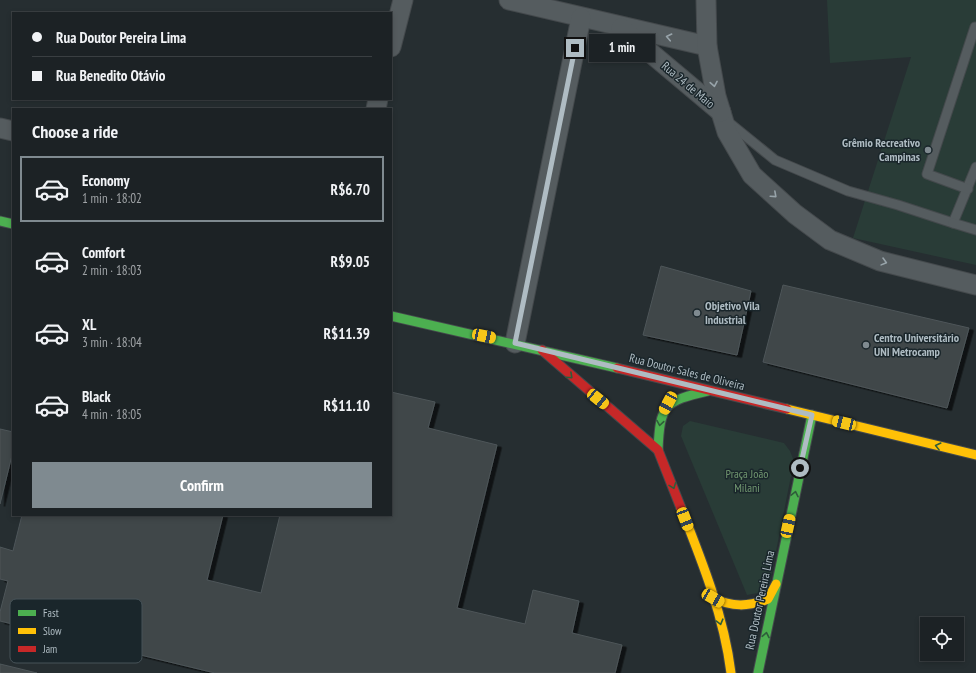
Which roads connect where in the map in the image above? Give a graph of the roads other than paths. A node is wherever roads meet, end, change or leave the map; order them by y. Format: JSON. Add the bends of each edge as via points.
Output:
{"nodes":[{"id":1,"x":403,"y":0,"type":"edge"},
{"id":2,"x":509,"y":0,"type":"edge"},
{"id":3,"x":706,"y":0,"type":"edge"},
{"id":4,"x":581,"y":18,"type":"junction"},
{"id":5,"x":618,"y":26,"type":"junction"},
{"id":6,"x":976,"y":27,"type":"edge"},
{"id":7,"x":392,"y":43,"type":"edge"},
{"id":8,"x":707,"y":46,"type":"junction"},
{"id":9,"x":722,"y":115,"type":"junction"},
{"id":10,"x":0,"y":128,"type":"edge"},
{"id":11,"x":12,"y":131,"type":"edge"},
{"id":12,"x":976,"y":167,"type":"edge"},
{"id":13,"x":968,"y":189,"type":"junction"},
{"id":14,"x":0,"y":221,"type":"edge"},
{"id":15,"x":953,"y":223,"type":"junction"},
{"id":16,"x":12,"y":224,"type":"edge"},
{"id":17,"x":976,"y":230,"type":"edge"},
{"id":18,"x":976,"y":285,"type":"edge"},
{"id":19,"x":392,"y":316,"type":"edge"},
{"id":20,"x":515,"y":343,"type":"junction"},
{"id":21,"x":541,"y":349,"type":"junction"},
{"id":22,"x":711,"y":390,"type":"junction"},
{"id":23,"x":812,"y":415,"type":"junction"},
{"id":24,"x":658,"y":450,"type":"junction"},
{"id":25,"x":976,"y":455,"type":"edge"},
{"id":26,"x":776,"y":583,"type":"junction"},
{"id":27,"x":713,"y":598,"type":"junction"},
{"id":28,"x":731,"y":673,"type":"edge"},
{"id":29,"x":758,"y":673,"type":"edge"}],
"edges":[{"from":1,"to":7,"type":"street"},
{"from":2,"to":4,"type":"street","name":"Rua 24 de Maio"},
{"from":3,"to":8,"type":"street"},
{"from":4,"to":5,"type":"street","name":"Rua 24 de Maio"},
{"from":4,"to":20,"type":"street"},
{"from":8,"to":5,"type":"street","name":"Rua 24 de Maio","one_way":true},
{"from":5,"to":9,"type":"street","name":"Rua 24 de Maio"},
{"from":6,"to":13,"type":"lane","via":[[928,174]]},
{"from":8,"to":9,"type":"street","one_way":true},
{"from":9,"to":15,"type":"lane","via":[[775,160],[848,192]]},
{"from":9,"to":18,"type":"street","one_way":true,"via":[[727,132],[752,175],[795,214],[830,240],[880,261]]},
{"from":10,"to":11,"type":"street"},
{"from":12,"to":13,"type":"lane"},
{"from":13,"to":15,"type":"lane"},
{"from":14,"to":16,"type":"main road"},
{"from":15,"to":17,"type":"lane"},
{"from":19,"to":20,"type":"main road","name":"Rua Doutor Sales de Oliveira"},
{"from":20,"to":21,"type":"main road","name":"Rua Doutor Sales de Oliveira"},
{"from":21,"to":22,"type":"main road","name":"Rua Doutor Sales de Oliveira"},
{"from":21,"to":24,"type":"main road","name":"Rua Doutor Pereira Lima","one_way":true},
{"from":22,"to":23,"type":"main road","name":"Rua Doutor Sales de Oliveira"},
{"from":22,"to":24,"type":"main road","one_way":true,"via":[[684,396],[668,403],[659,420]]},
{"from":25,"to":23,"type":"main road","name":"Rua Doutor Sales de Oliveira","one_way":true},
{"from":26,"to":23,"type":"main road","name":"Rua Doutor Pereira Lima","one_way":true},
{"from":24,"to":27,"type":"main road","name":"Rua Doutor Pereira Lima","one_way":true,"via":[[707,574]]},
{"from":26,"to":27,"type":"main road","via":[[768,599],[756,605],[742,608],[724,604]]},
{"from":29,"to":26,"type":"main road","name":"Rua Doutor Pereira Lima","one_way":true},
{"from":27,"to":28,"type":"main road","name":"Rua Doutor Pereira Lima","one_way":true,"via":[[728,650]]}]}
